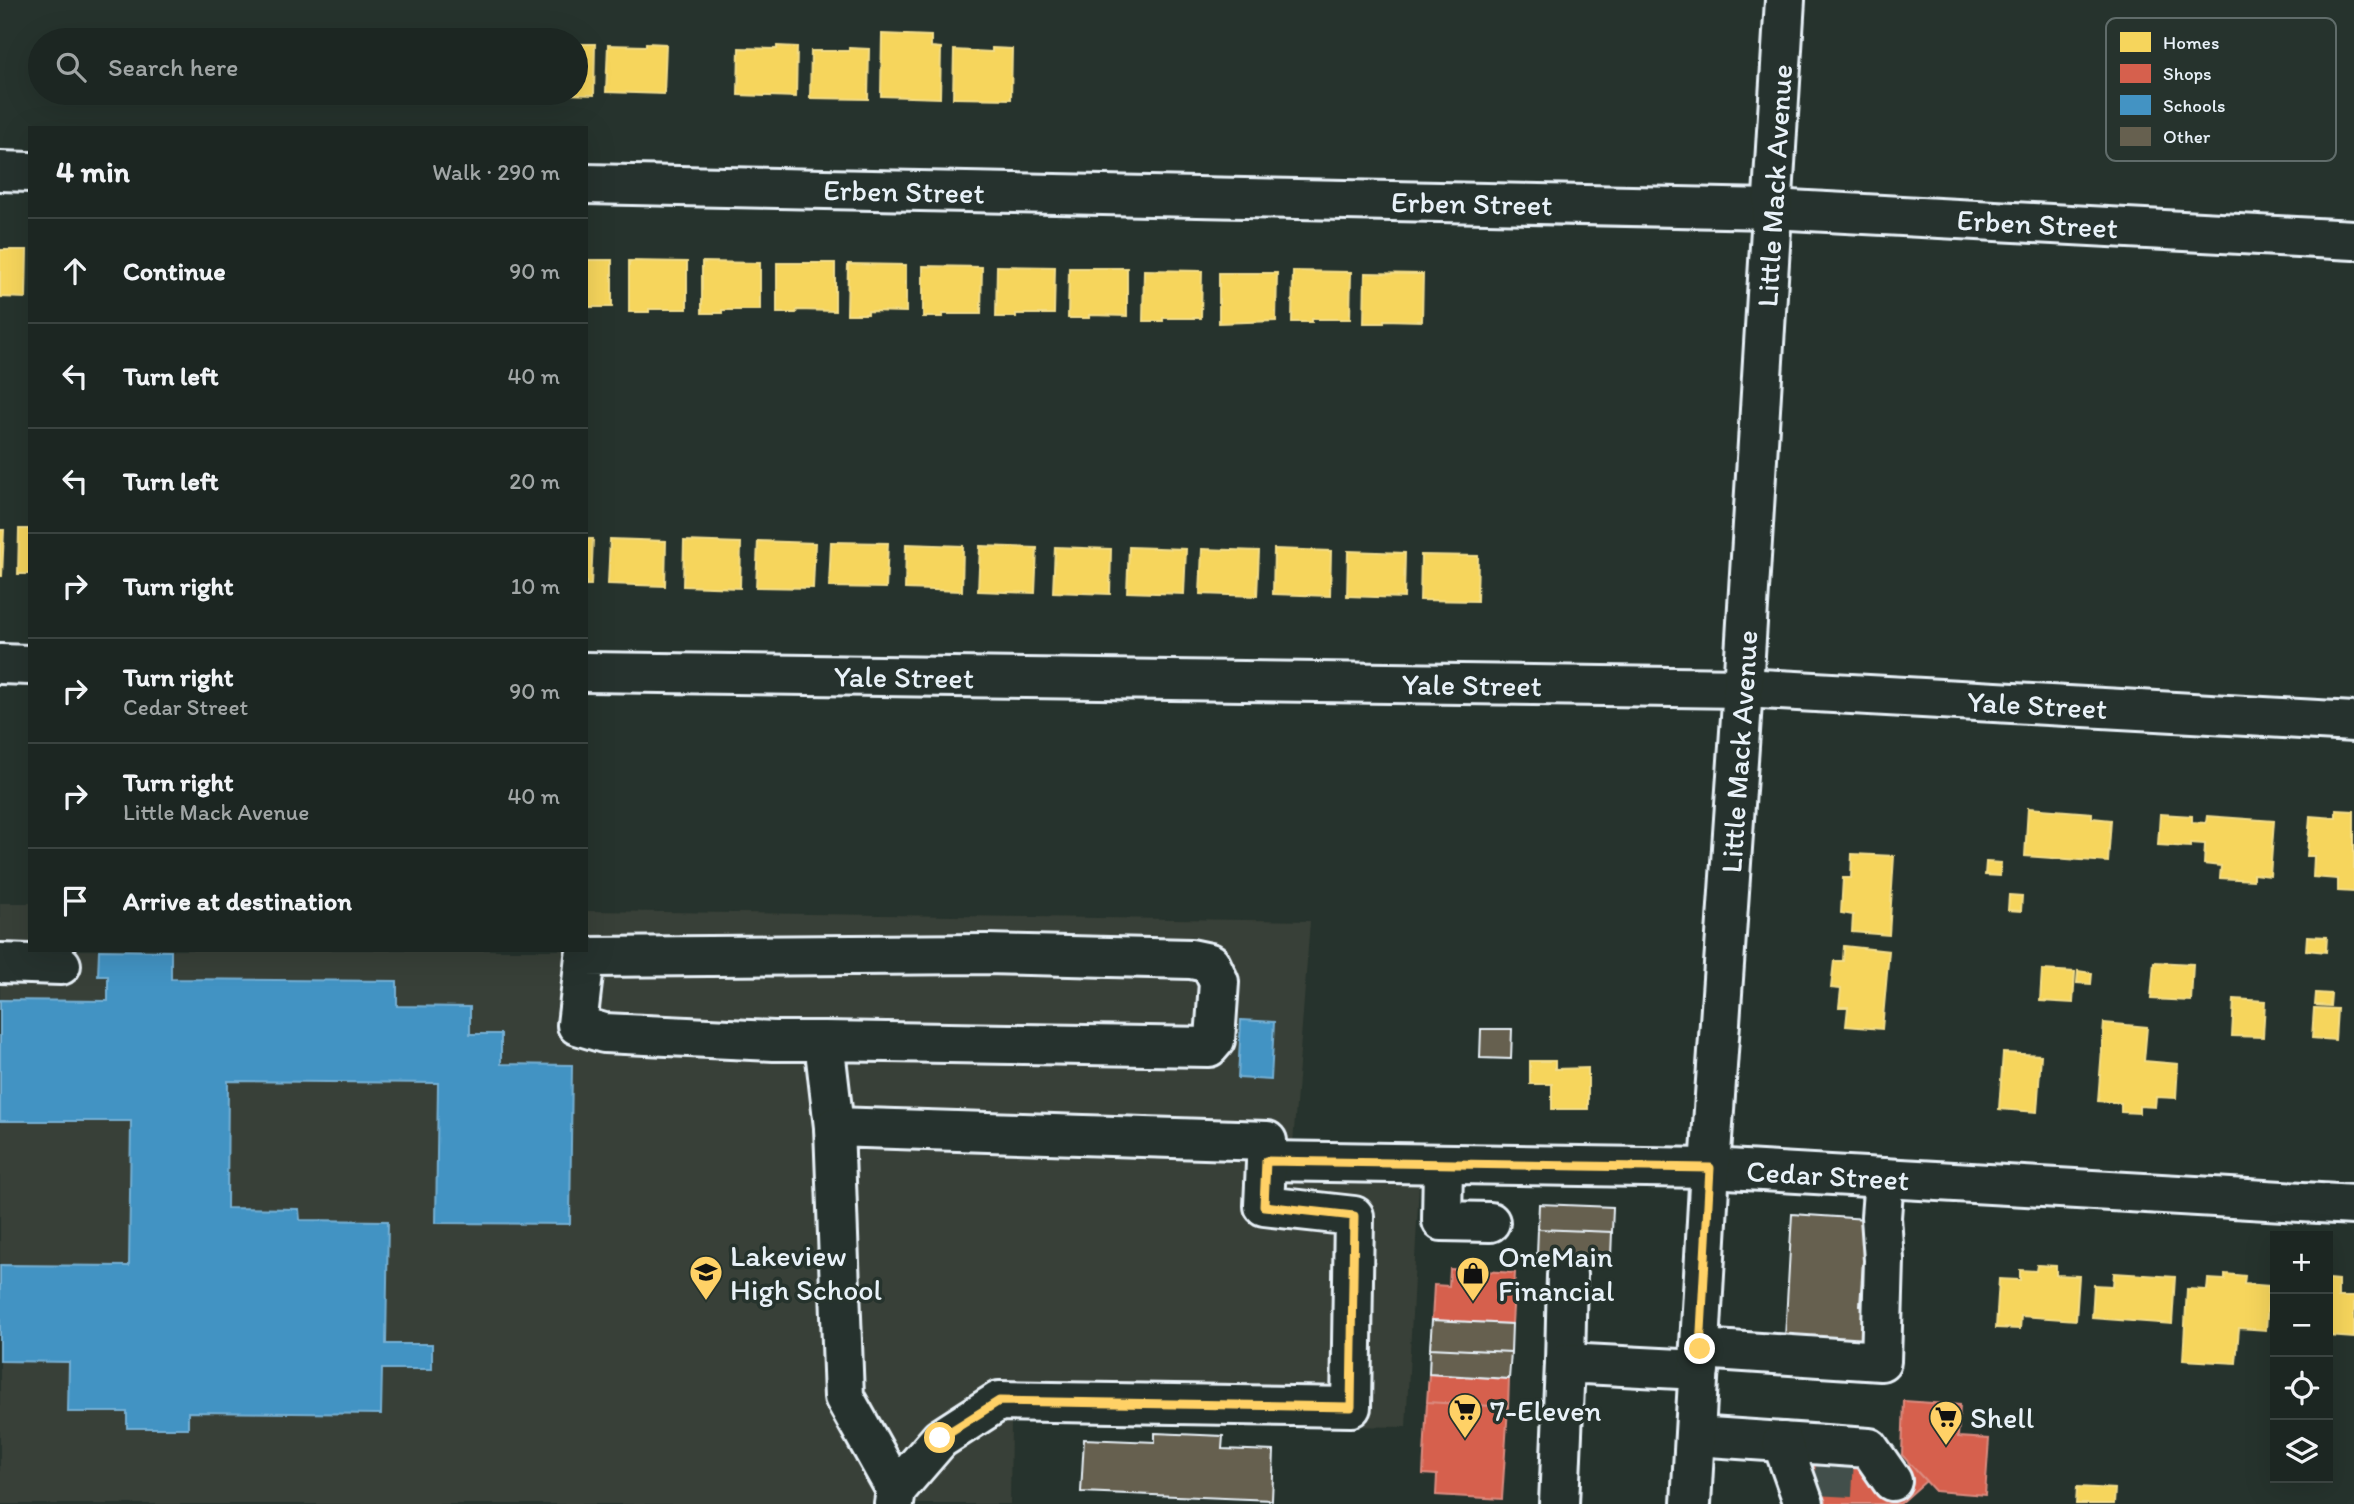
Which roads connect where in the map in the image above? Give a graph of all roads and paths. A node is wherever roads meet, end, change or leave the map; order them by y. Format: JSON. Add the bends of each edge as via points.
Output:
{"nodes":[{"id":1,"x":1785,"y":0,"type":"edge"},
{"id":2,"x":0,"y":172,"type":"edge"},
{"id":3,"x":28,"y":172,"type":"edge"},
{"id":4,"x":588,"y":184,"type":"edge"},
{"id":5,"x":1771,"y":209,"type":"junction"},
{"id":6,"x":2354,"y":240,"type":"edge"},
{"id":7,"x":0,"y":664,"type":"edge"},
{"id":8,"x":28,"y":665,"type":"edge"},
{"id":9,"x":588,"y":672,"type":"edge"},
{"id":10,"x":1743,"y":688,"type":"junction"},
{"id":11,"x":2354,"y":722,"type":"edge"},
{"id":12,"x":0,"y":963,"type":"edge"},
{"id":13,"x":61,"y":965,"type":"dead end"},
{"id":14,"x":824,"y":1041,"type":"junction"},
{"id":15,"x":834,"y":1127,"type":"junction"},
{"id":16,"x":1283,"y":1162,"type":"junction"},
{"id":17,"x":1443,"y":1165,"type":"junction"},
{"id":18,"x":1710,"y":1168,"type":"junction"},
{"id":19,"x":1884,"y":1178,"type":"junction"},
{"id":20,"x":2354,"y":1205,"type":"edge"},
{"id":21,"x":1490,"y":1222,"type":"dead end"},
{"id":22,"x":1567,"y":1275,"type":"dead end"},
{"id":23,"x":1699,"y":1360,"type":"junction"},
{"id":24,"x":1565,"y":1363,"type":"junction"},
{"id":25,"x":1695,"y":1436,"type":"junction"},
{"id":26,"x":1799,"y":1474,"type":"edge"},
{"id":27,"x":1870,"y":1479,"type":"tunnel mouth"},
{"id":28,"x":895,"y":1497,"type":"edge"},
{"id":29,"x":1559,"y":1504,"type":"edge"},
{"id":30,"x":1691,"y":1504,"type":"edge"}],
"edges":[{"from":1,"to":5,"type":"street","name":"Little Mack Avenue"},
{"from":2,"to":3,"type":"street"},
{"from":4,"to":5,"type":"street","name":"Erben Street"},
{"from":5,"to":6,"type":"street","name":"Erben Street"},
{"from":5,"to":10,"type":"street","name":"Little Mack Avenue"},
{"from":7,"to":8,"type":"street"},
{"from":9,"to":10,"type":"street","name":"Yale Street"},
{"from":10,"to":11,"type":"street","name":"Yale Street"},
{"from":10,"to":18,"type":"street","name":"Little Mack Avenue"},
{"from":12,"to":13,"type":"street"},
{"from":14,"to":14,"type":"street","via":[[604,1033],[577,1025],[585,957],[986,954],[1191,959],[1210,963],[1219,982],[1215,1040],[1209,1047]]},
{"from":14,"to":15,"type":"street"},
{"from":15,"to":16,"type":"street","via":[[1267,1141]]},
{"from":15,"to":28,"type":"street","via":[[844,1397]]},
{"from":16,"to":17,"type":"street","name":"Cedar Street"},
{"from":16,"to":28,"type":"street","via":[[1264,1206],[1354,1216],[1351,1407],[999,1401],[940,1438]]},
{"from":17,"to":18,"type":"street","name":"Cedar Street"},
{"from":17,"to":21,"type":"street","via":[[1442,1221]]},
{"from":18,"to":19,"type":"street","name":"Cedar Street"},
{"from":18,"to":23,"type":"street","name":"Little Mack Avenue"},
{"from":19,"to":20,"type":"street","name":"Cedar Street"},
{"from":19,"to":23,"type":"street","via":[[1881,1361]]},
{"from":22,"to":24,"type":"street"},
{"from":23,"to":24,"type":"street"},
{"from":23,"to":25,"type":"street","name":"Little Mack Avenue"},
{"from":24,"to":29,"type":"street"},
{"from":25,"to":26,"type":"street"},
{"from":25,"to":30,"type":"street","name":"Little Mack Avenue"},
{"from":26,"to":27,"type":"street","via":[[1869,1448],[1892,1480]]}]}
